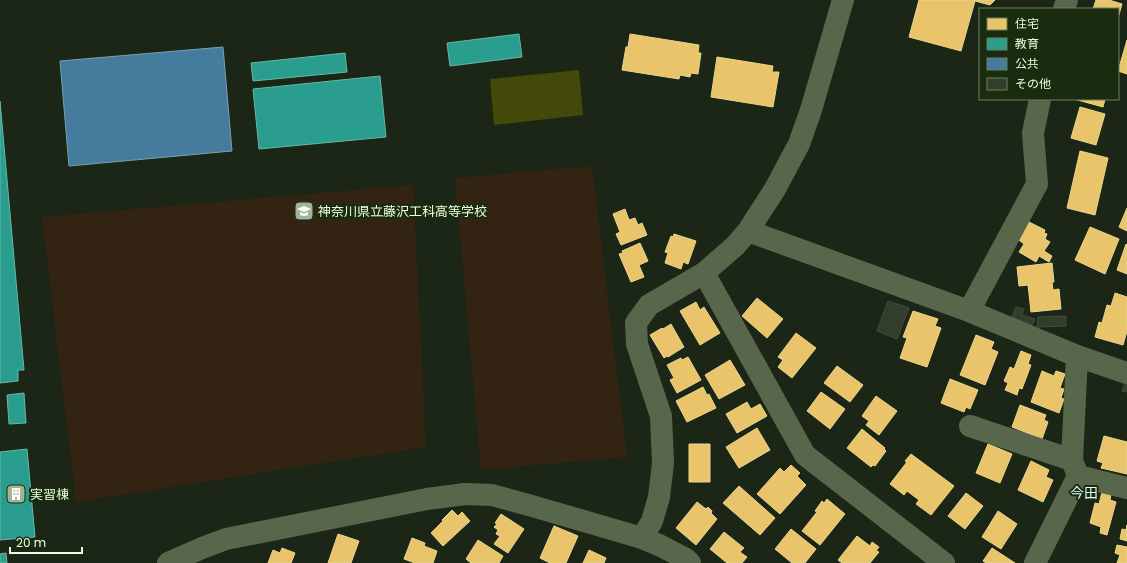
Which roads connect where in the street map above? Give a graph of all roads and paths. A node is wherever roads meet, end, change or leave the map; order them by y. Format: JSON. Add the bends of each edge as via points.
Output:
{"nodes":[{"id":1,"x":843,"y":0,"type":"edge"},
{"id":2,"x":1040,"y":100,"type":"edge"},
{"id":3,"x":748,"y":231,"type":"junction"},
{"id":4,"x":704,"y":273,"type":"junction"},
{"id":5,"x":969,"y":311,"type":"junction"},
{"id":6,"x":1077,"y":356,"type":"junction"},
{"id":7,"x":1127,"y":373,"type":"edge"},
{"id":8,"x":970,"y":426,"type":"dead end"},
{"id":9,"x":1075,"y":468,"type":"junction"},
{"id":10,"x":1127,"y":488,"type":"edge"},
{"id":11,"x":642,"y":538,"type":"junction"},
{"id":12,"x":168,"y":563,"type":"edge"},
{"id":13,"x":690,"y":563,"type":"edge"},
{"id":14,"x":944,"y":563,"type":"edge"},
{"id":15,"x":1035,"y":563,"type":"edge"}],
"edges":[{"from":1,"to":3,"type":"street","via":[[799,144],[775,189]]},
{"from":2,"to":5,"type":"street","via":[[1033,133],[1037,184]]},
{"from":3,"to":4,"type":"street"},
{"from":3,"to":5,"type":"street"},
{"from":4,"to":11,"type":"street","via":[[649,305],[636,323],[638,344],[661,416],[663,463],[659,496],[652,521]]},
{"from":4,"to":14,"type":"street","via":[[805,455]]},
{"from":5,"to":6,"type":"street"},
{"from":6,"to":7,"type":"street"},
{"from":6,"to":9,"type":"street"},
{"from":8,"to":9,"type":"street"},
{"from":9,"to":10,"type":"street"},
{"from":9,"to":15,"type":"street"},
{"from":11,"to":12,"type":"street","via":[[492,495],[465,494],[226,539]]},
{"from":11,"to":13,"type":"street","via":[[662,546]]}]}
